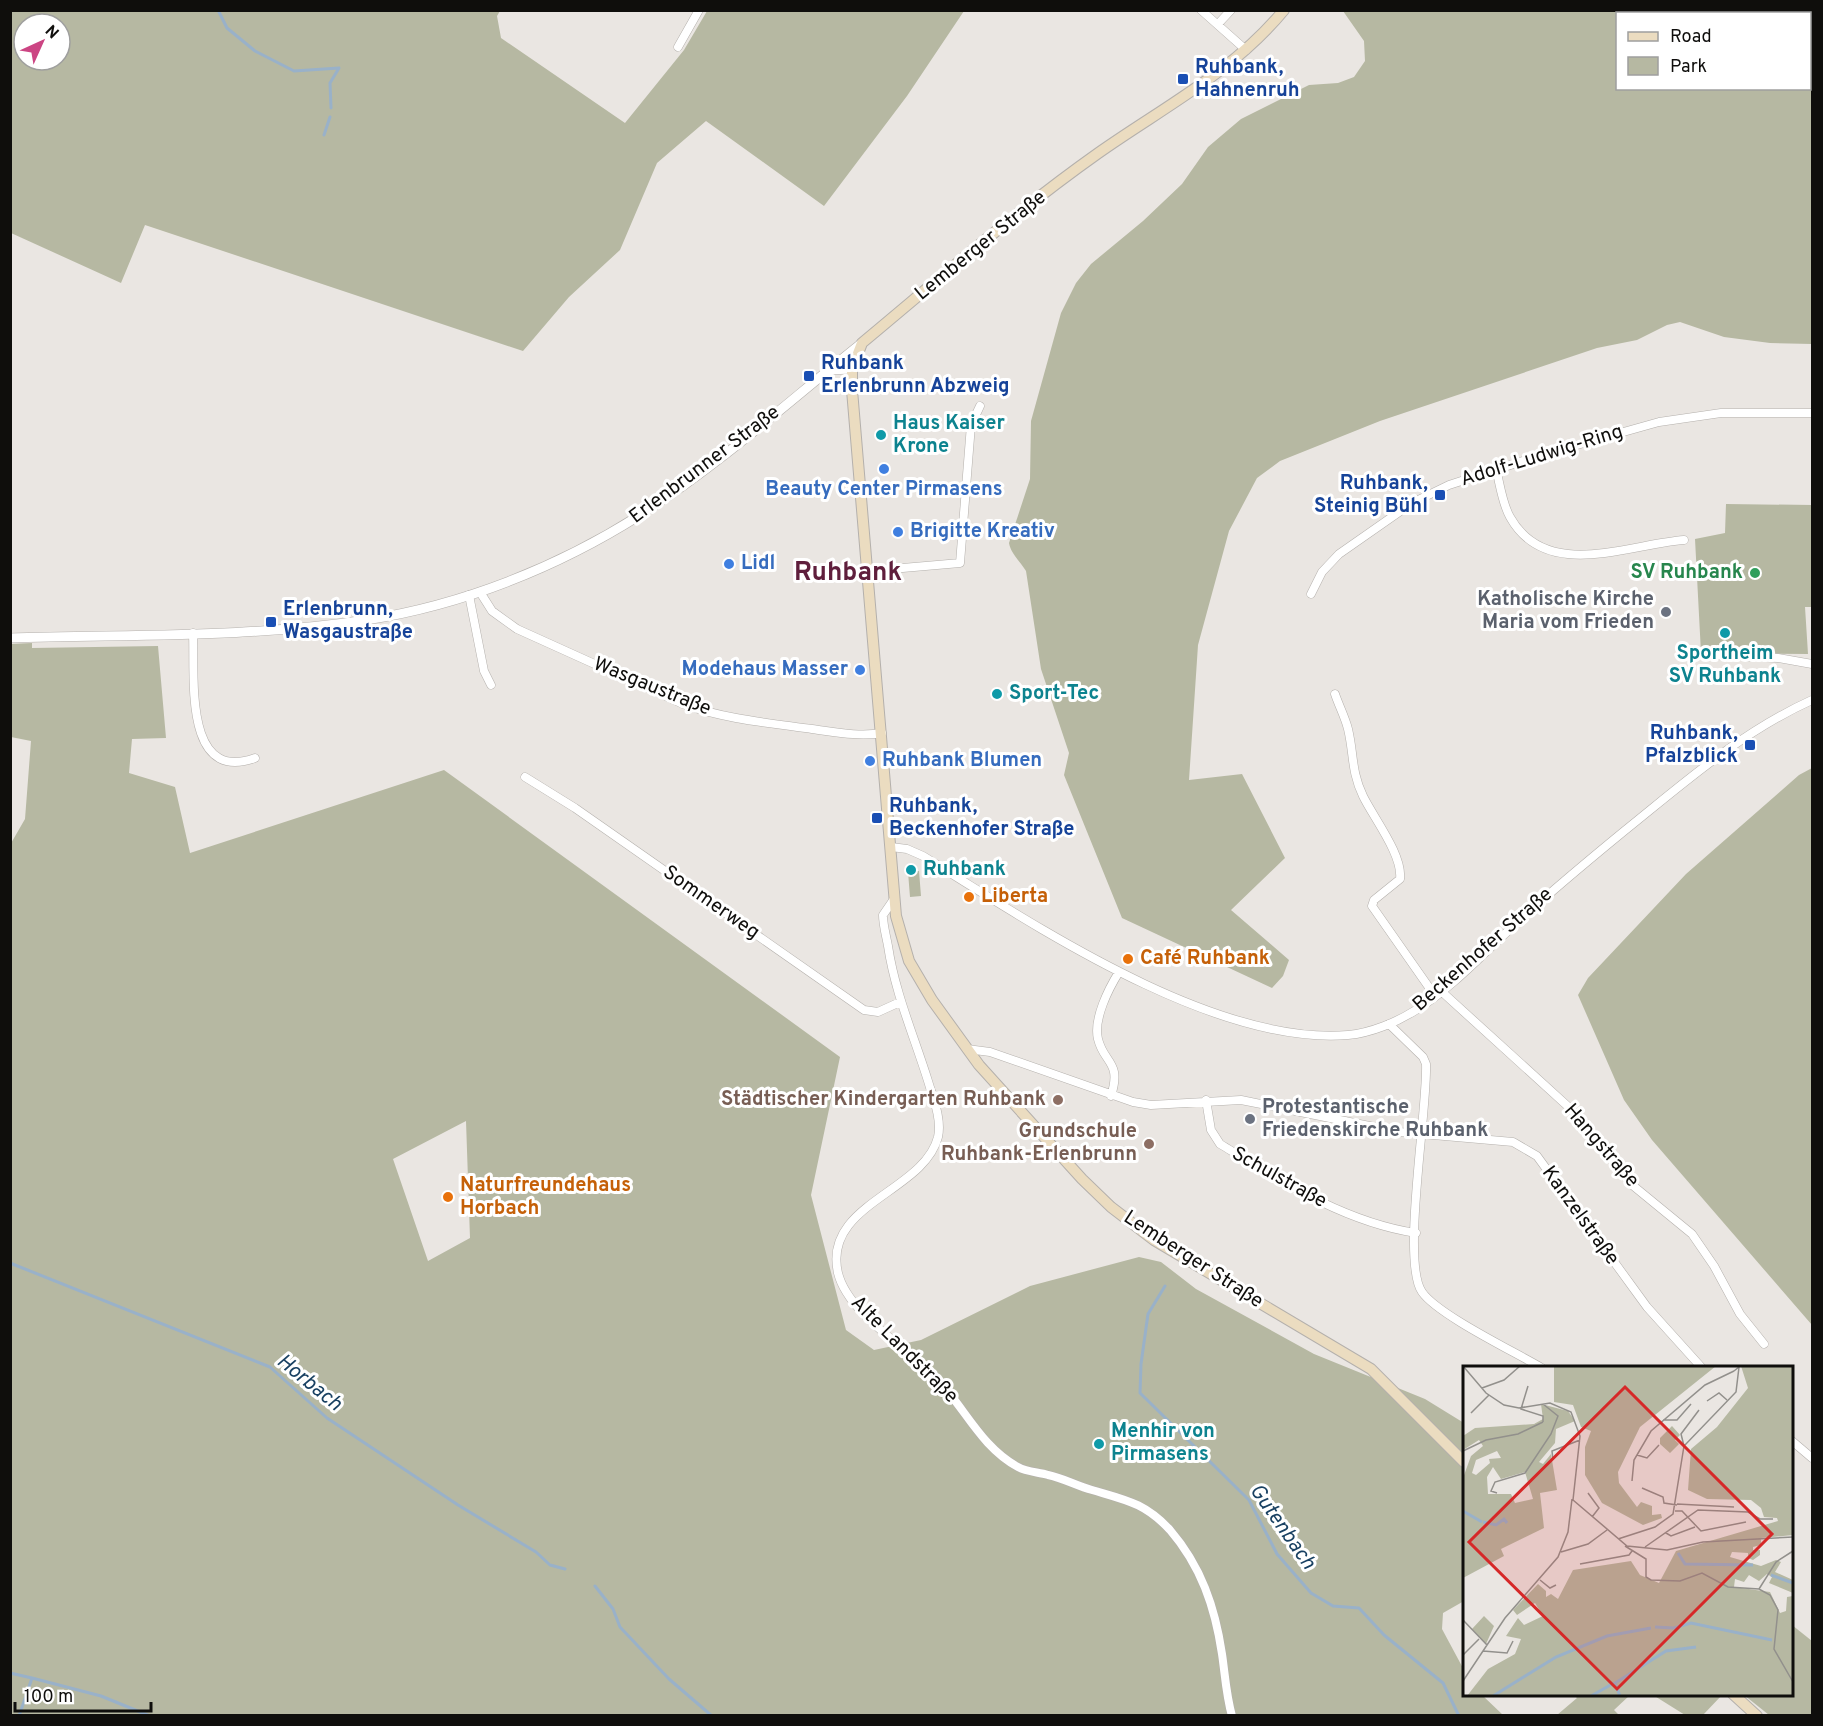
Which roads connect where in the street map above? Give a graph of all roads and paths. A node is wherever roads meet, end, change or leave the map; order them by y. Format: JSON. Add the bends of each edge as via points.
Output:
{"nodes":[{"id":1,"x":699,"y":10,"type":"edge"},
{"id":2,"x":1201,"y":10,"type":"edge"},
{"id":3,"x":1231,"y":10,"type":"edge"},
{"id":4,"x":1284,"y":10,"type":"edge"},
{"id":5,"x":1218,"y":24,"type":"junction"},
{"id":6,"x":678,"y":47,"type":"dead end"},
{"id":7,"x":1246,"y":50,"type":"junction"},
{"id":8,"x":862,"y":343,"type":"junction"},
{"id":9,"x":852,"y":369,"type":"junction"},
{"id":10,"x":828,"y":370,"type":"junction"},
{"id":11,"x":981,"y":406,"type":"dead end"},
{"id":12,"x":1812,"y":413,"type":"edge"},
{"id":13,"x":1496,"y":469,"type":"junction"},
{"id":14,"x":1684,"y":540,"type":"dead end"},
{"id":15,"x":868,"y":571,"type":"junction"},
{"id":16,"x":480,"y":592,"type":"junction"},
{"id":17,"x":1311,"y":594,"type":"dead end"},
{"id":18,"x":469,"y":595,"type":"junction"},
{"id":19,"x":193,"y":633,"type":"junction"},
{"id":20,"x":10,"y":638,"type":"edge"},
{"id":21,"x":1682,"y":654,"type":"dead end"},
{"id":22,"x":1812,"y":664,"type":"edge"},
{"id":23,"x":491,"y":686,"type":"dead end"},
{"id":24,"x":1335,"y":694,"type":"dead end"},
{"id":25,"x":1812,"y":700,"type":"edge"},
{"id":26,"x":882,"y":733,"type":"junction"},
{"id":27,"x":255,"y":758,"type":"dead end"},
{"id":28,"x":525,"y":777,"type":"dead end"},
{"id":29,"x":891,"y":847,"type":"junction"},
{"id":30,"x":894,"y":899,"type":"junction"},
{"id":31,"x":1119,"y":972,"type":"junction"},
{"id":32,"x":1438,"y":994,"type":"junction"},
{"id":33,"x":900,"y":1002,"type":"junction"},
{"id":34,"x":1389,"y":1024,"type":"junction"},
{"id":35,"x":967,"y":1049,"type":"junction"},
{"id":36,"x":1111,"y":1096,"type":"junction"},
{"id":37,"x":1206,"y":1100,"type":"junction"},
{"id":38,"x":1420,"y":1135,"type":"junction"},
{"id":39,"x":1416,"y":1233,"type":"junction"},
{"id":40,"x":1764,"y":1344,"type":"dead end"},
{"id":41,"x":1539,"y":1366,"type":"edge"},
{"id":42,"x":1700,"y":1366,"type":"edge"},
{"id":43,"x":1793,"y":1443,"type":"edge"},
{"id":44,"x":1812,"y":1458,"type":"edge"},
{"id":45,"x":1463,"y":1461,"type":"edge"},
{"id":46,"x":1734,"y":1696,"type":"edge"},
{"id":47,"x":1232,"y":1716,"type":"edge"},
{"id":48,"x":1757,"y":1716,"type":"edge"}],
"edges":[{"from":1,"to":6,"type":"street"},
{"from":2,"to":5,"type":"street"},
{"from":3,"to":5,"type":"street"},
{"from":4,"to":7,"type":"main road","name":"Lemberger Straße"},
{"from":5,"to":7,"type":"street"},
{"from":7,"to":8,"type":"main road","name":"Lemberger Straße","via":[[1218,74],[1066,177]]},
{"from":8,"to":9,"type":"main road","name":"Lemberger Straße"},
{"from":8,"to":10,"type":"street","name":"Erlenbrunner Straße"},
{"from":9,"to":10,"type":"street"},
{"from":9,"to":15,"type":"main road","name":"Lemberger Straße"},
{"from":10,"to":16,"type":"street","name":"Erlenbrunner Straße","via":[[704,471],[640,515],[555,562]]},
{"from":11,"to":15,"type":"street","via":[[971,425],[960,563]]},
{"from":12,"to":13,"type":"street","name":"Adolf-Ludwig-Ring","via":[[1721,413],[1670,420],[1615,432]]},
{"from":13,"to":14,"type":"street","via":[[1510,516],[1522,533],[1539,545],[1589,556]]},
{"from":13,"to":17,"type":"street","name":"Adolf-Ludwig-Ring","via":[[1424,496],[1393,515],[1330,563]]},
{"from":15,"to":26,"type":"main road","name":"Lemberger Straße"},
{"from":16,"to":18,"type":"street","name":"Erlenbrunner Straße"},
{"from":16,"to":26,"type":"street","name":"Wasgaustraße","via":[[492,611],[517,629],[692,708],[768,723],[860,735]]},
{"from":18,"to":19,"type":"street","name":"Erlenbrunner Straße","via":[[367,620]]},
{"from":18,"to":23,"type":"street","via":[[484,671]]},
{"from":19,"to":20,"type":"street","name":"Erlenbrunner Straße"},
{"from":19,"to":27,"type":"street","via":[[202,740],[226,763]]},
{"from":21,"to":22,"type":"street","via":[[1785,658]]},
{"from":24,"to":32,"type":"street","name":"Hangstraße","via":[[1348,727],[1356,781],[1400,870],[1400,879],[1372,906]]},
{"from":25,"to":32,"type":"street","name":"Beckenhofer Straße","via":[[1717,756],[1553,889]]},
{"from":26,"to":29,"type":"main road","name":"Lemberger Straße"},
{"from":28,"to":33,"type":"street","name":"Sommerweg","via":[[864,1010],[878,1012]]},
{"from":29,"to":30,"type":"main road","name":"Lemberger Straße"},
{"from":29,"to":31,"type":"street","name":"Beckenhofer Straße","via":[[923,856]]},
{"from":30,"to":33,"type":"street","name":"Alte Landstraße","via":[[883,922]]},
{"from":30,"to":35,"type":"main road","name":"Lemberger Straße","via":[[909,961]]},
{"from":31,"to":34,"type":"street","name":"Beckenhofer Straße","via":[[1208,1010],[1288,1031],[1349,1035]]},
{"from":31,"to":36,"type":"street","via":[[1097,1032],[1114,1073]]},
{"from":32,"to":34,"type":"street","name":"Beckenhofer Straße"},
{"from":32,"to":40,"type":"street","name":"Hangstraße","via":[[1573,1111],[1631,1184],[1692,1234],[1740,1314]]},
{"from":33,"to":47,"type":"street","name":"Alte Landstraße","via":[[935,1105],[938,1137],[930,1153],[913,1171],[853,1220],[838,1239],[836,1258],[844,1288],[865,1313],[935,1377],[982,1438],[1006,1460],[1021,1469],[1128,1499],[1168,1528],[1206,1586]]},
{"from":34,"to":38,"type":"street","via":[[1425,1060]]},
{"from":35,"to":36,"type":"street","via":[[990,1052]]},
{"from":35,"to":45,"type":"main road","name":"Lemberger Straße","via":[[1051,1147],[1111,1207],[1201,1269],[1363,1363]]},
{"from":36,"to":37,"type":"street","via":[[1151,1105]]},
{"from":37,"to":38,"type":"street","name":"Kanzelstraße","via":[[1241,1100]]},
{"from":37,"to":39,"type":"street","name":"Schulstraße","via":[[1211,1130],[1220,1144],[1329,1206]]},
{"from":38,"to":39,"type":"street"},
{"from":38,"to":42,"type":"street","name":"Kanzelstraße","via":[[1513,1142],[1530,1149],[1647,1307]]},
{"from":39,"to":41,"type":"street","via":[[1418,1282],[1426,1297]]},
{"from":43,"to":44,"type":"street"},
{"from":46,"to":48,"type":"main road"}]}
